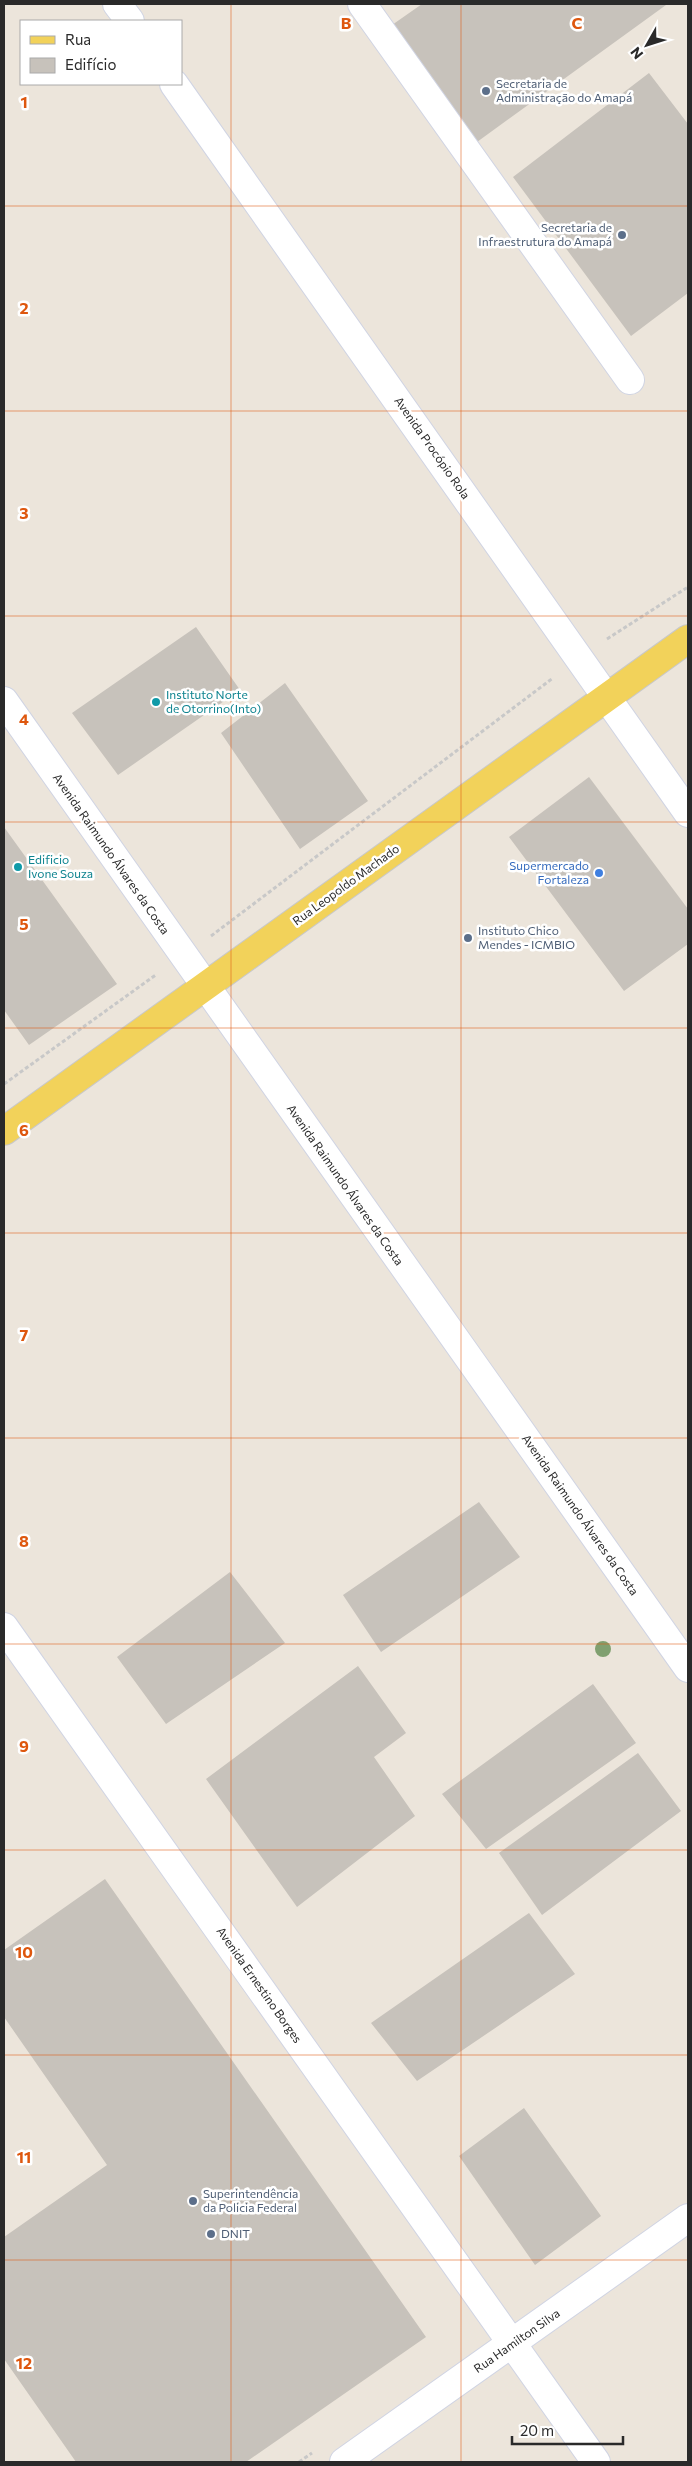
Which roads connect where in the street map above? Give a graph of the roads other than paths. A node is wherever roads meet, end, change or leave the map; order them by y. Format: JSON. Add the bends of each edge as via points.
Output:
{"nodes":[{"id":1,"x":117,"y":4,"type":"edge"},
{"id":2,"x":362,"y":4,"type":"edge"},
{"id":3,"x":129,"y":20,"type":"edge"},
{"id":4,"x":175,"y":85,"type":"edge"},
{"id":5,"x":630,"y":380,"type":"dead end"},
{"id":6,"x":688,"y":639,"type":"edge"},
{"id":7,"x":606,"y":696,"type":"junction"},
{"id":8,"x":4,"y":701,"type":"edge"},
{"id":9,"x":688,"y":813,"type":"edge"},
{"id":10,"x":205,"y":988,"type":"junction"},
{"id":11,"x":4,"y":1131,"type":"edge"},
{"id":12,"x":4,"y":1627,"type":"edge"},
{"id":13,"x":688,"y":1668,"type":"edge"},
{"id":14,"x":688,"y":2218,"type":"edge"},
{"id":15,"x":513,"y":2344,"type":"junction"},
{"id":16,"x":344,"y":2462,"type":"edge"},
{"id":17,"x":596,"y":2462,"type":"edge"}],
"edges":[{"from":1,"to":3,"type":"street"},
{"from":2,"to":5,"type":"street"},
{"from":4,"to":7,"type":"street","name":"Avenida Procópio Rola"},
{"from":6,"to":7,"type":"main road","name":"Rua Leopoldo Machado"},
{"from":7,"to":9,"type":"street","name":"Avenida Procópio Rola"},
{"from":7,"to":10,"type":"main road","name":"Rua Leopoldo Machado"},
{"from":8,"to":10,"type":"street","name":"Avenida Raimundo Álvares da Costa"},
{"from":10,"to":11,"type":"main road","name":"Rua Leopoldo Machado"},
{"from":10,"to":13,"type":"street","name":"Avenida Raimundo Álvares da Costa"},
{"from":12,"to":15,"type":"street","name":"Avenida Ernestino Borges"},
{"from":14,"to":15,"type":"street","name":"Rua Hamilton Silva"},
{"from":15,"to":16,"type":"street","name":"Rua Hamilton Silva"},
{"from":15,"to":17,"type":"street","name":"Avenida Ernestino Borges"}]}
